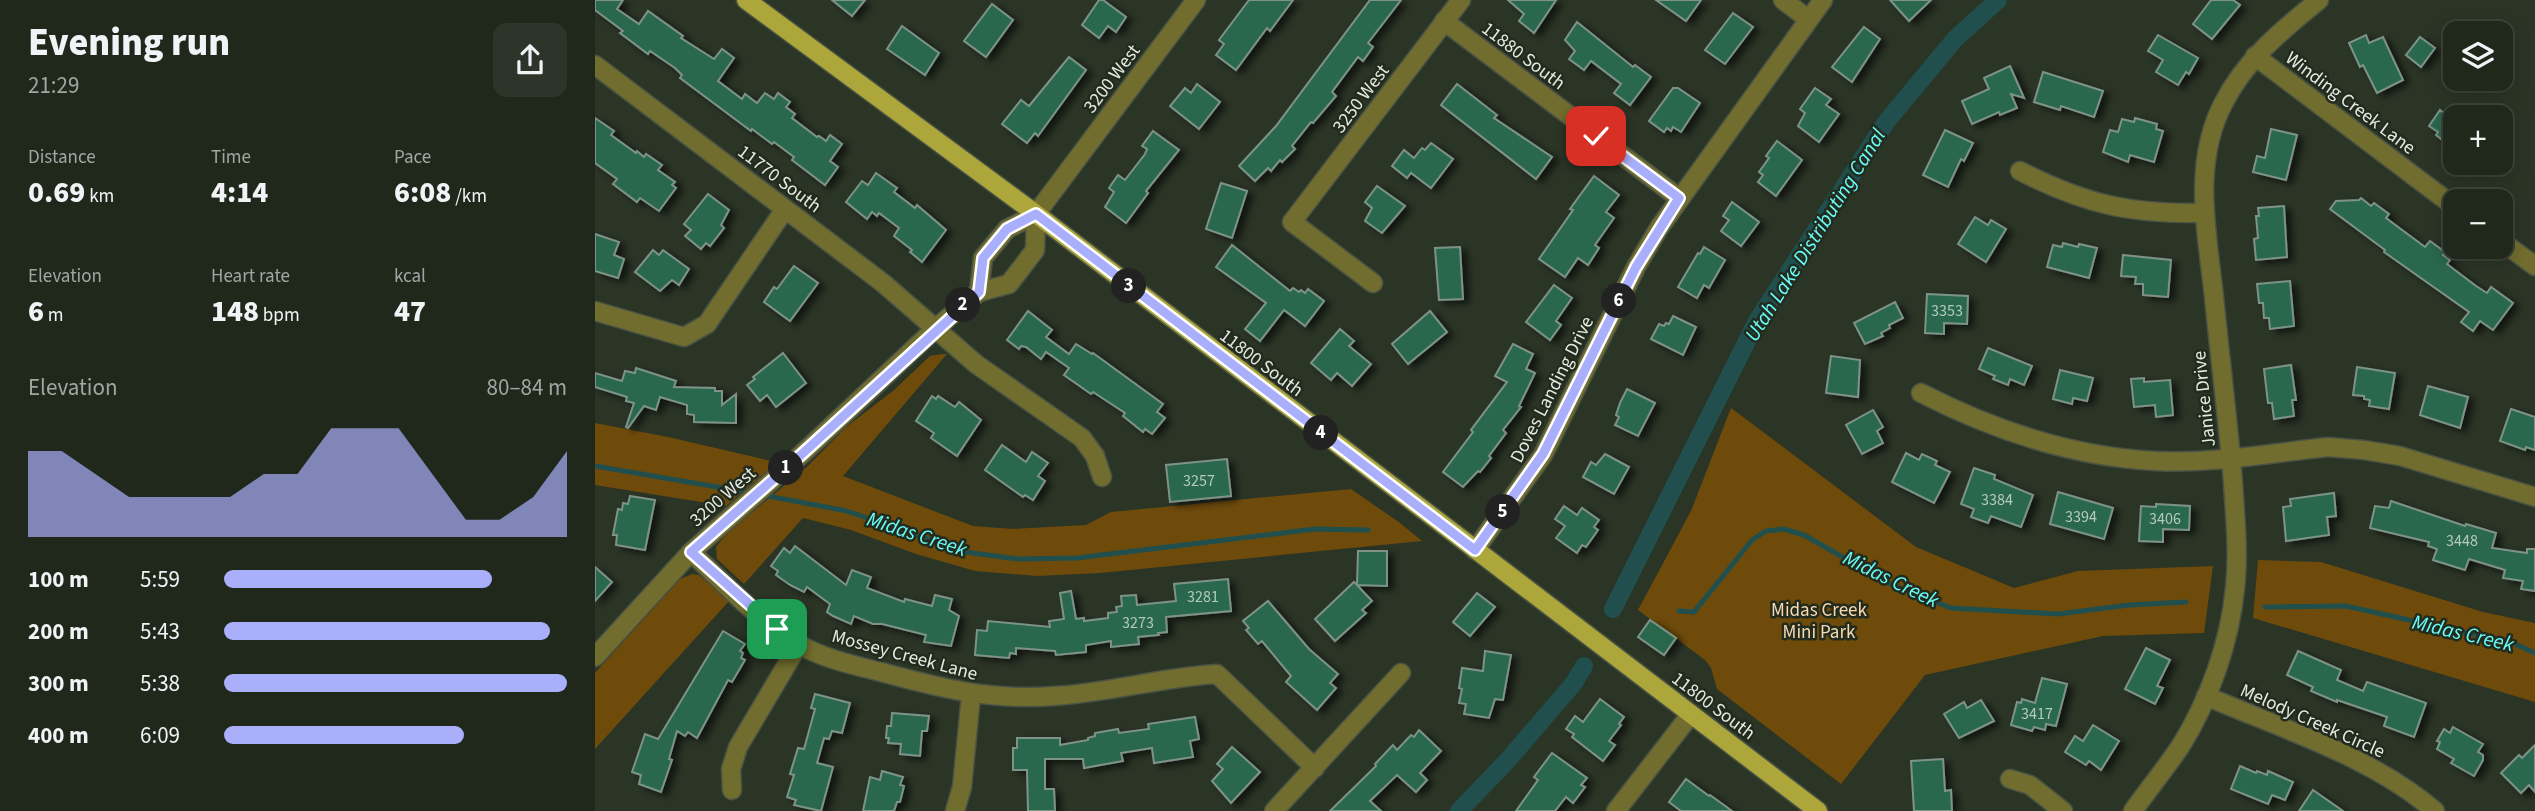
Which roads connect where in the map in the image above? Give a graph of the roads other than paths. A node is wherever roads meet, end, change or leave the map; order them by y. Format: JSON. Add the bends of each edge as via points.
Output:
{"nodes":[{"id":1,"x":746,"y":0,"type":"edge"},
{"id":2,"x":1196,"y":0,"type":"edge"},
{"id":3,"x":1461,"y":0,"type":"edge"},
{"id":4,"x":1783,"y":0,"type":"edge"},
{"id":5,"x":1823,"y":0,"type":"edge"},
{"id":6,"x":2319,"y":0,"type":"edge"},
{"id":7,"x":1808,"y":19,"type":"junction"},
{"id":8,"x":1444,"y":21,"type":"junction"},
{"id":9,"x":2255,"y":56,"type":"junction"},
{"id":10,"x":595,"y":65,"type":"edge"},
{"id":11,"x":2020,"y":171,"type":"dead end"},
{"id":12,"x":2443,"y":197,"type":"edge"},
{"id":13,"x":1679,"y":198,"type":"junction"},
{"id":14,"x":785,"y":209,"type":"junction"},
{"id":15,"x":2204,"y":213,"type":"junction"},
{"id":16,"x":1036,"y":214,"type":"junction"},
{"id":17,"x":2513,"y":250,"type":"edge"},
{"id":18,"x":2535,"y":266,"type":"edge"},
{"id":19,"x":1373,"y":284,"type":"dead end"},
{"id":20,"x":979,"y":292,"type":"junction"},
{"id":21,"x":595,"y":311,"type":"edge"},
{"id":22,"x":936,"y":328,"type":"junction"},
{"id":23,"x":1921,"y":393,"type":"dead end"},
{"id":24,"x":2231,"y":458,"type":"junction"},
{"id":25,"x":1102,"y":477,"type":"dead end"},
{"id":26,"x":2535,"y":497,"type":"edge"},
{"id":27,"x":1475,"y":550,"type":"junction"},
{"id":28,"x":691,"y":552,"type":"junction"},
{"id":29,"x":799,"y":645,"type":"junction"},
{"id":30,"x":595,"y":657,"type":"edge"},
{"id":31,"x":1401,"y":673,"type":"dead end"},
{"id":32,"x":971,"y":695,"type":"junction"},
{"id":33,"x":2206,"y":696,"type":"junction"},
{"id":34,"x":1691,"y":714,"type":"junction"},
{"id":35,"x":1315,"y":768,"type":"junction"},
{"id":36,"x":2010,"y":779,"type":"dead end"},
{"id":37,"x":733,"y":790,"type":"dead end"},
{"id":38,"x":955,"y":811,"type":"edge"},
{"id":39,"x":1274,"y":811,"type":"edge"},
{"id":40,"x":1616,"y":811,"type":"edge"},
{"id":41,"x":1818,"y":811,"type":"edge"},
{"id":42,"x":2063,"y":811,"type":"edge"},
{"id":43,"x":2133,"y":811,"type":"edge"},
{"id":44,"x":2435,"y":811,"type":"edge"}],
"edges":[{"from":1,"to":16,"type":"main road","name":"11800 South"},
{"from":2,"to":16,"type":"street","name":"3200 West"},
{"from":3,"to":8,"type":"street","name":"3250 West"},
{"from":4,"to":7,"type":"street"},
{"from":5,"to":7,"type":"street","name":"Doves Landing Drive"},
{"from":6,"to":9,"type":"street","name":"Janice Drive"},
{"from":7,"to":13,"type":"street","name":"Doves Landing Drive"},
{"from":8,"to":13,"type":"street","name":"11880 South"},
{"from":8,"to":19,"type":"street","name":"3250 West","via":[[1292,222]]},
{"from":9,"to":12,"type":"street","name":"Winding Creek Lane"},
{"from":9,"to":15,"type":"street","name":"Janice Drive","via":[[2221,106],[2211,133],[2202,185]]},
{"from":10,"to":14,"type":"street","name":"11770 South"},
{"from":11,"to":15,"type":"street","via":[[2103,205],[2153,213]]},
{"from":13,"to":27,"type":"street","name":"Doves Landing Drive","via":[[1636,267],[1538,462]]},
{"from":14,"to":21,"type":"street","via":[[707,324],[684,337]]},
{"from":14,"to":22,"type":"street","name":"11770 South"},
{"from":15,"to":24,"type":"street","name":"Janice Drive"},
{"from":16,"to":20,"type":"street","name":"3200 West","via":[[1007,229],[983,258]]},
{"from":16,"to":20,"type":"street","name":"3200 West","via":[[1035,250],[1009,284]]},
{"from":16,"to":27,"type":"main road","name":"11800 South"},
{"from":17,"to":18,"type":"street"},
{"from":20,"to":22,"type":"street","name":"3200 West"},
{"from":22,"to":25,"type":"street","name":"11770 South","via":[[976,364],[1082,438]]},
{"from":22,"to":28,"type":"street","name":"3200 West"},
{"from":23,"to":24,"type":"street","via":[[2013,435],[2059,448],[2158,461]]},
{"from":24,"to":26,"type":"street","via":[[2327,447],[2364,450],[2400,456]]},
{"from":24,"to":33,"type":"street","name":"Janice Drive","via":[[2237,530],[2235,590],[2220,659]]},
{"from":27,"to":34,"type":"main road","name":"11800 South"},
{"from":28,"to":29,"type":"street","name":"Mossey Creek Lane"},
{"from":28,"to":30,"type":"street","name":"3200 West"},
{"from":29,"to":32,"type":"street","name":"Mossey Creek Lane","via":[[829,658]]},
{"from":29,"to":37,"type":"street","via":[[738,747],[731,769]]},
{"from":31,"to":35,"type":"street"},
{"from":32,"to":35,"type":"street","name":"Mossey Creek Lane","via":[[1056,696],[1217,674]]},
{"from":32,"to":38,"type":"street","via":[[962,787]]},
{"from":33,"to":43,"type":"street","name":"Janice Drive","via":[[2180,746]]},
{"from":33,"to":44,"type":"street","name":"Melody Creek Circle","via":[[2374,768]]},
{"from":34,"to":40,"type":"street"},
{"from":34,"to":41,"type":"main road","name":"11800 South"},
{"from":35,"to":39,"type":"street"},
{"from":36,"to":42,"type":"street","via":[[2030,785]]}]}
